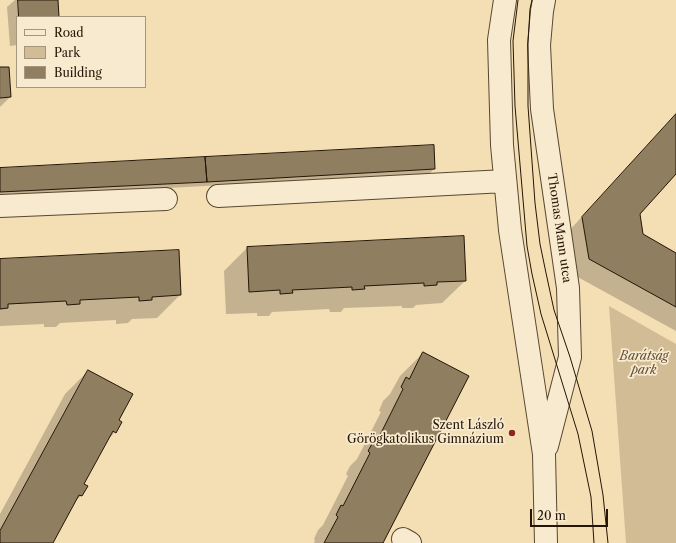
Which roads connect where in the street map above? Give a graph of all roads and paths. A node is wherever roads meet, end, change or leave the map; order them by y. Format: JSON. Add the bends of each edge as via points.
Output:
{"nodes":[{"id":1,"x":505,"y":0,"type":"edge"},
{"id":2,"x":544,"y":0,"type":"edge"},
{"id":3,"x":505,"y":181,"type":"junction"},
{"id":4,"x":218,"y":196,"type":"dead end"},
{"id":5,"x":166,"y":199,"type":"dead end"},
{"id":6,"x":0,"y":206,"type":"edge"},
{"id":7,"x":544,"y":454,"type":"junction"},
{"id":8,"x":546,"y":543,"type":"edge"}],
"edges":[{"from":1,"to":3,"type":"street","name":"Thomas Mann utca","via":[[499,40]]},
{"from":2,"to":7,"type":"street","name":"Thomas Mann utca","via":[[539,45],[542,109],[568,288],[570,357]]},
{"from":3,"to":4,"type":"street"},
{"from":3,"to":7,"type":"street","name":"Thomas Mann utca","via":[[511,238]]},
{"from":5,"to":6,"type":"street"},
{"from":7,"to":8,"type":"street","name":"Thomas Mann utca"}]}
